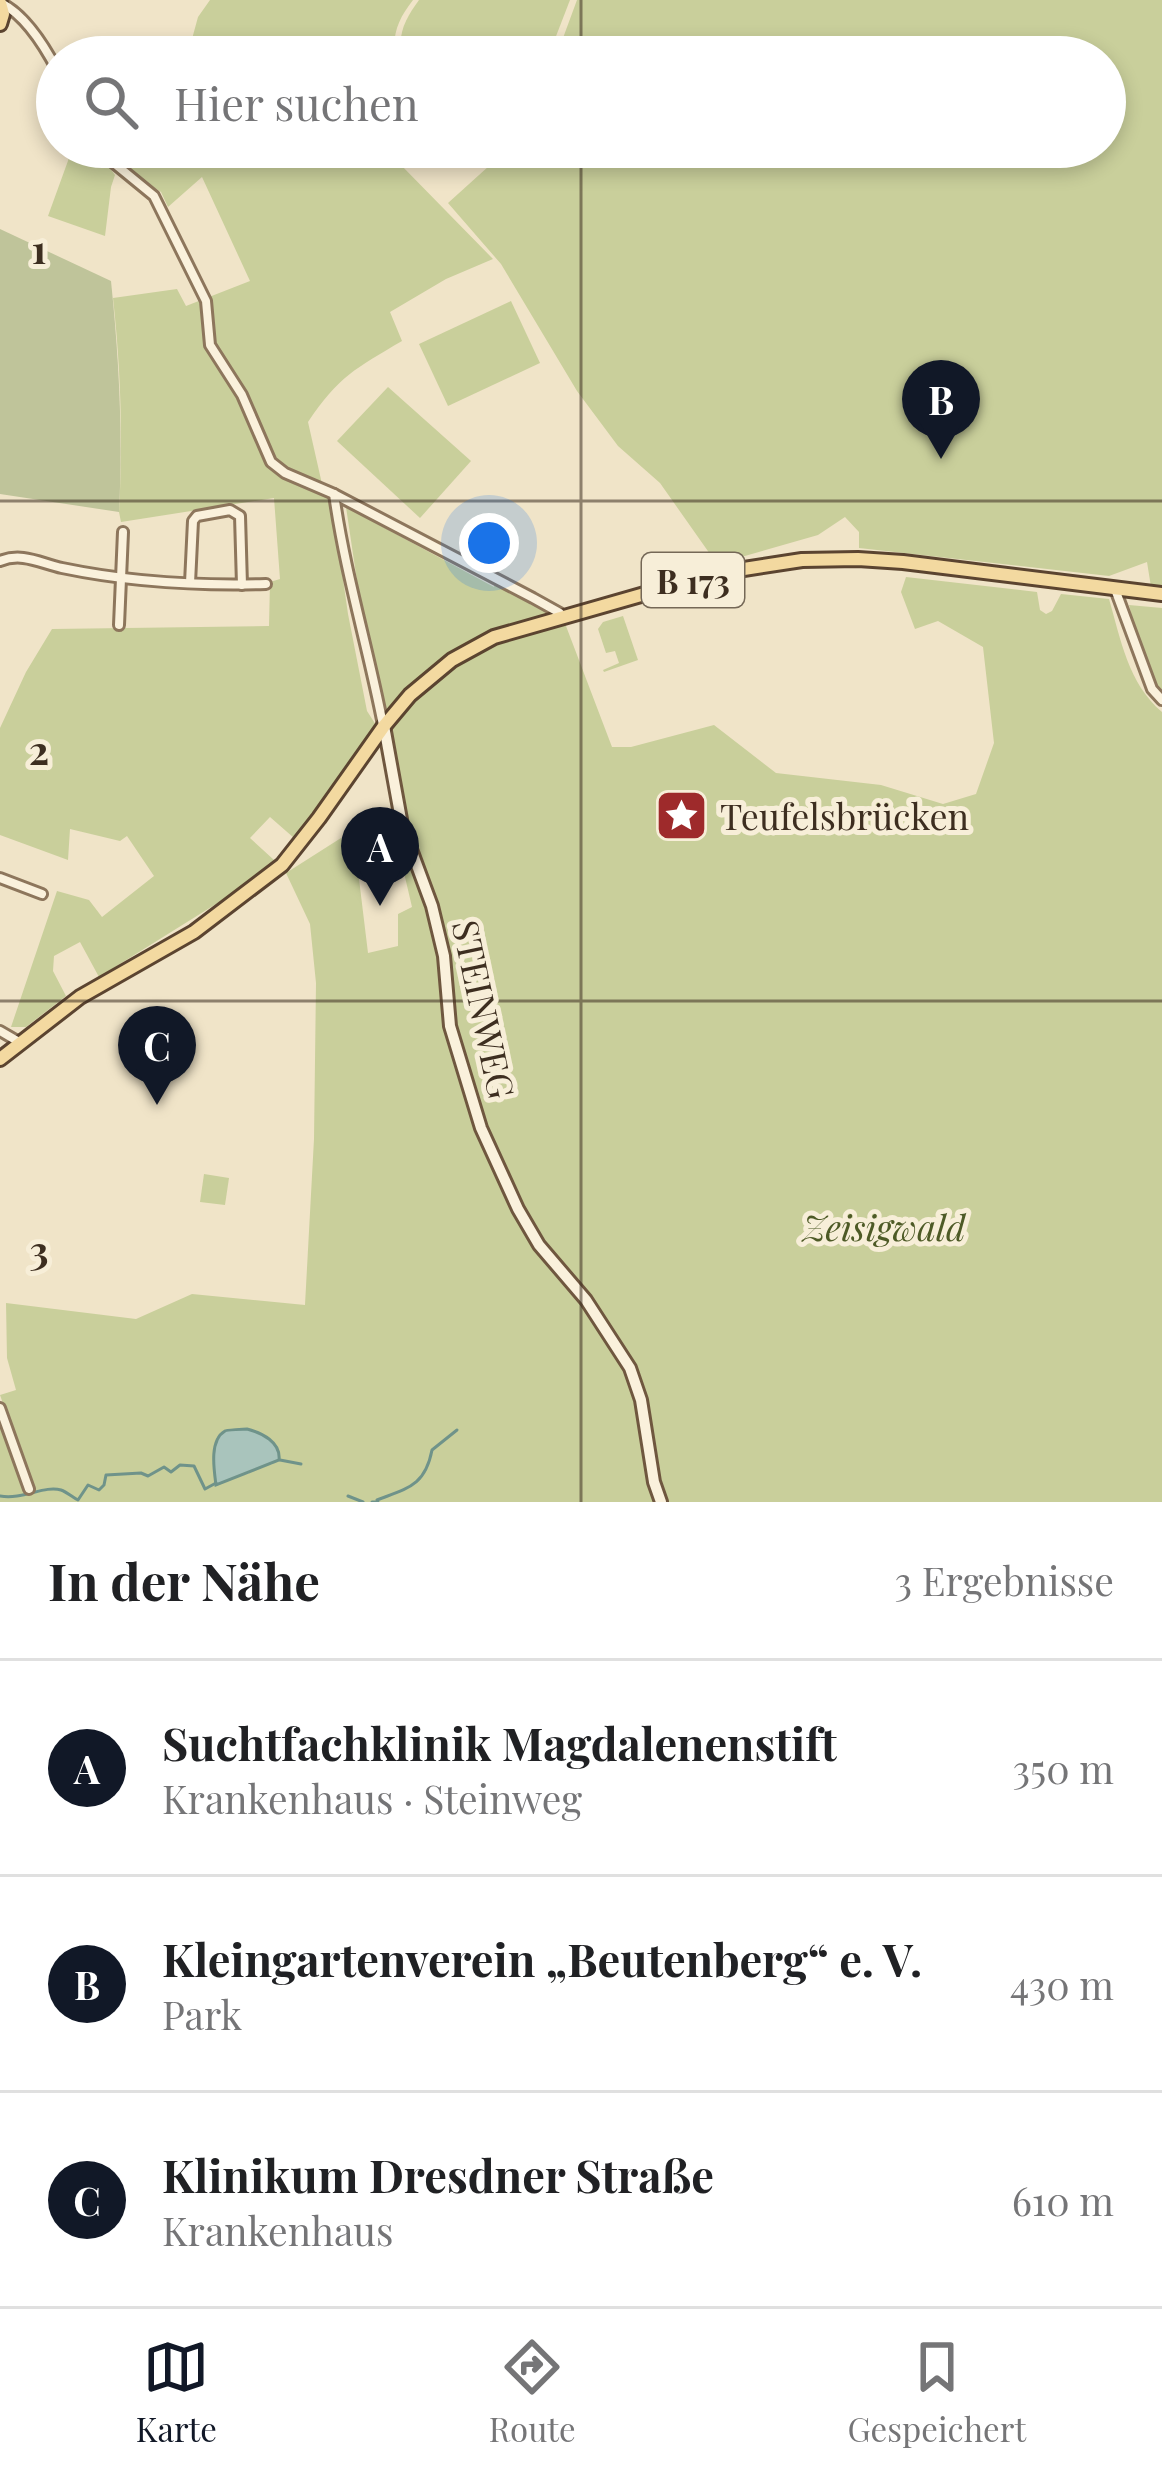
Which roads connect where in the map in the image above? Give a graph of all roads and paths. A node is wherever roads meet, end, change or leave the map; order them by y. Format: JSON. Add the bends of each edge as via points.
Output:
{"nodes":[{"id":1,"x":0,"y":3,"type":"edge"},
{"id":2,"x":0,"y":24,"type":"edge"},
{"id":3,"x":36,"y":38,"type":"edge"},
{"id":4,"x":120,"y":168,"type":"edge"},
{"id":5,"x":334,"y":494,"type":"junction"},
{"id":6,"x":123,"y":532,"type":"dead end"},
{"id":7,"x":0,"y":561,"type":"edge"},
{"id":8,"x":122,"y":579,"type":"junction"},
{"id":9,"x":190,"y":583,"type":"junction"},
{"id":10,"x":266,"y":584,"type":"dead end"},
{"id":11,"x":242,"y":585,"type":"junction"},
{"id":12,"x":1114,"y":588,"type":"junction"},
{"id":13,"x":1162,"y":594,"type":"edge"},
{"id":14,"x":542,"y":604,"type":"junction"},
{"id":15,"x":561,"y":618,"type":"junction"},
{"id":16,"x":119,"y":625,"type":"dead end"},
{"id":17,"x":531,"y":626,"type":"junction"},
{"id":18,"x":1162,"y":700,"type":"edge"},
{"id":19,"x":383,"y":727,"type":"junction"},
{"id":20,"x":0,"y":878,"type":"edge"},
{"id":21,"x":42,"y":894,"type":"dead end"},
{"id":22,"x":0,"y":1031,"type":"edge"},
{"id":23,"x":20,"y":1043,"type":"junction"},
{"id":24,"x":0,"y":1059,"type":"edge"},
{"id":25,"x":0,"y":1408,"type":"edge"},
{"id":26,"x":29,"y":1489,"type":"dead end"},
{"id":27,"x":661,"y":1502,"type":"edge"}],
"edges":[{"from":1,"to":2,"type":"main road"},
{"from":1,"to":3,"type":"street"},
{"from":4,"to":5,"type":"street","via":[[154,196],[206,302],[210,346],[271,462]]},
{"from":5,"to":14,"type":"street"},
{"from":5,"to":19,"type":"street","name":"STEINWEG"},
{"from":6,"to":8,"type":"street"},
{"from":7,"to":8,"type":"street","via":[[14,555]]},
{"from":8,"to":9,"type":"street"},
{"from":8,"to":16,"type":"street"},
{"from":9,"to":11,"type":"street"},
{"from":9,"to":11,"type":"street","via":[[193,521],[230,510],[240,516]]},
{"from":10,"to":11,"type":"street"},
{"from":12,"to":13,"type":"main road","number":"B 173"},
{"from":12,"to":15,"type":"main road","number":"B 173","via":[[903,562],[802,560],[718,573]]},
{"from":12,"to":18,"type":"street"},
{"from":14,"to":15,"type":"street"},
{"from":14,"to":17,"type":"street"},
{"from":15,"to":17,"type":"main road","number":"B 173"},
{"from":17,"to":19,"type":"main road","number":"B 173","via":[[452,660]]},
{"from":19,"to":23,"type":"main road","number":"B 173","via":[[281,865],[194,932],[80,997]]},
{"from":19,"to":27,"type":"street","name":"STEINWEG","via":[[481,1128],[539,1245],[630,1368]]},
{"from":20,"to":21,"type":"street"},
{"from":22,"to":23,"type":"street"},
{"from":23,"to":24,"type":"main road","number":"B 173"},
{"from":25,"to":26,"type":"street"}]}
